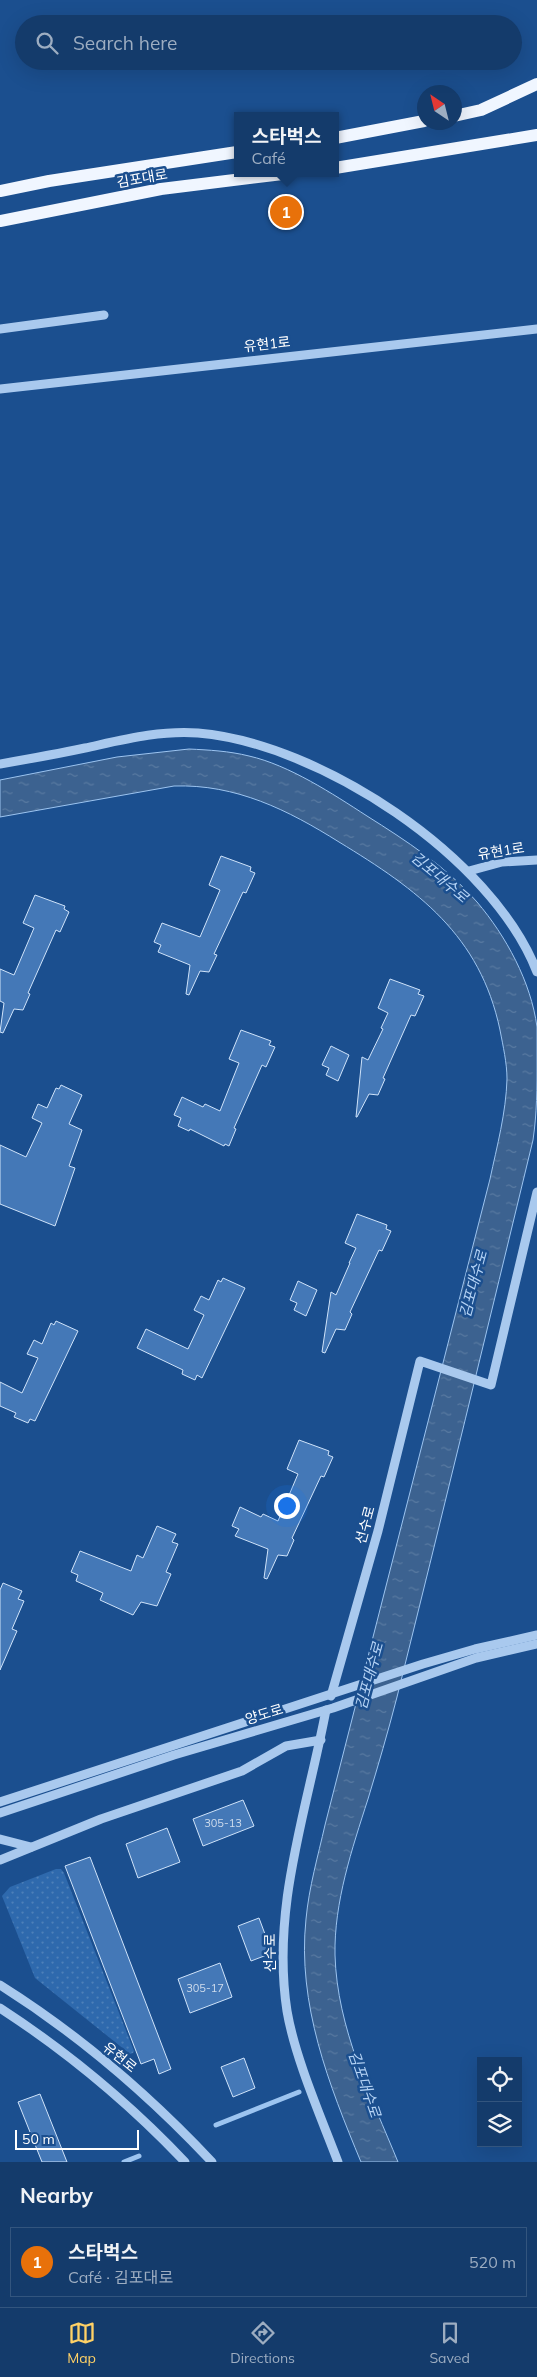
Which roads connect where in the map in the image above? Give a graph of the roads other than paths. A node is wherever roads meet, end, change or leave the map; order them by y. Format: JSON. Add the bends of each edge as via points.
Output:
{"nodes":[{"id":1,"x":537,"y":78,"type":"edge"},
{"id":2,"x":537,"y":84,"type":"edge"},
{"id":3,"x":513,"y":96,"type":"junction"},
{"id":4,"x":462,"y":114,"type":"edge"},
{"id":5,"x":417,"y":122,"type":"edge"},
{"id":6,"x":537,"y":135,"type":"edge"},
{"id":7,"x":339,"y":137,"type":"edge"},
{"id":8,"x":234,"y":152,"type":"edge"},
{"id":9,"x":339,"y":167,"type":"edge"},
{"id":10,"x":258,"y":177,"type":"edge"},
{"id":11,"x":0,"y":191,"type":"edge"},
{"id":12,"x":0,"y":221,"type":"edge"},
{"id":13,"x":104,"y":315,"type":"dead end"},
{"id":14,"x":0,"y":329,"type":"edge"},
{"id":15,"x":537,"y":329,"type":"edge"},
{"id":16,"x":0,"y":389,"type":"edge"},
{"id":17,"x":0,"y":764,"type":"edge"},
{"id":18,"x":537,"y":860,"type":"edge"},
{"id":19,"x":469,"y":871,"type":"junction"},
{"id":20,"x":537,"y":972,"type":"edge"},
{"id":21,"x":537,"y":1192,"type":"edge"},
{"id":22,"x":537,"y":1635,"type":"edge"},
{"id":23,"x":537,"y":1644,"type":"edge"},
{"id":24,"x":334,"y":1695,"type":"junction"},
{"id":25,"x":330,"y":1709,"type":"junction"},
{"id":26,"x":321,"y":1740,"type":"junction"},
{"id":27,"x":0,"y":1802,"type":"edge"},
{"id":28,"x":0,"y":1813,"type":"edge"},
{"id":29,"x":0,"y":1839,"type":"edge"},
{"id":30,"x":32,"y":1847,"type":"junction"},
{"id":31,"x":0,"y":1860,"type":"edge"},
{"id":32,"x":0,"y":1985,"type":"edge"},
{"id":33,"x":0,"y":2008,"type":"edge"},
{"id":34,"x":185,"y":2162,"type":"edge"},
{"id":35,"x":212,"y":2162,"type":"edge"},
{"id":36,"x":338,"y":2162,"type":"edge"}],
"edges":[{"from":1,"to":3,"type":"main road"},
{"from":2,"to":3,"type":"main road"},
{"from":3,"to":4,"type":"main road"},
{"from":5,"to":7,"type":"main road"},
{"from":6,"to":9,"type":"main road"},
{"from":8,"to":11,"type":"main road","name":"김포대로"},
{"from":10,"to":12,"type":"main road","name":"김포대로","via":[[161,189]]},
{"from":13,"to":14,"type":"street"},
{"from":15,"to":16,"type":"street","name":"유현1로"},
{"from":17,"to":19,"type":"street","via":[[171,734],[196,733],[254,743],[325,772],[370,797],[435,841]]},
{"from":18,"to":19,"type":"street","name":"유현1로","via":[[502,862]]},
{"from":19,"to":20,"type":"street","via":[[522,940]]},
{"from":21,"to":24,"type":"street","name":"선수로","via":[[491,1385],[420,1361]]},
{"from":22,"to":24,"type":"street","name":"양도로","via":[[475,1649]]},
{"from":23,"to":25,"type":"street","name":"양도로","via":[[476,1658]]},
{"from":24,"to":27,"type":"street","name":"양도로"},
{"from":25,"to":26,"type":"street","name":"선수로"},
{"from":25,"to":28,"type":"street","name":"양도로","via":[[174,1755]]},
{"from":26,"to":30,"type":"street","via":[[286,1746],[242,1770],[147,1802]]},
{"from":26,"to":36,"type":"street","name":"선수로","via":[[292,1860],[286,1899],[284,1984],[293,2036]]},
{"from":29,"to":30,"type":"street"},
{"from":30,"to":31,"type":"street"},
{"from":32,"to":35,"type":"street","name":"유현로","via":[[39,2011],[128,2081]]},
{"from":33,"to":34,"type":"street","via":[[56,2047]]}]}
